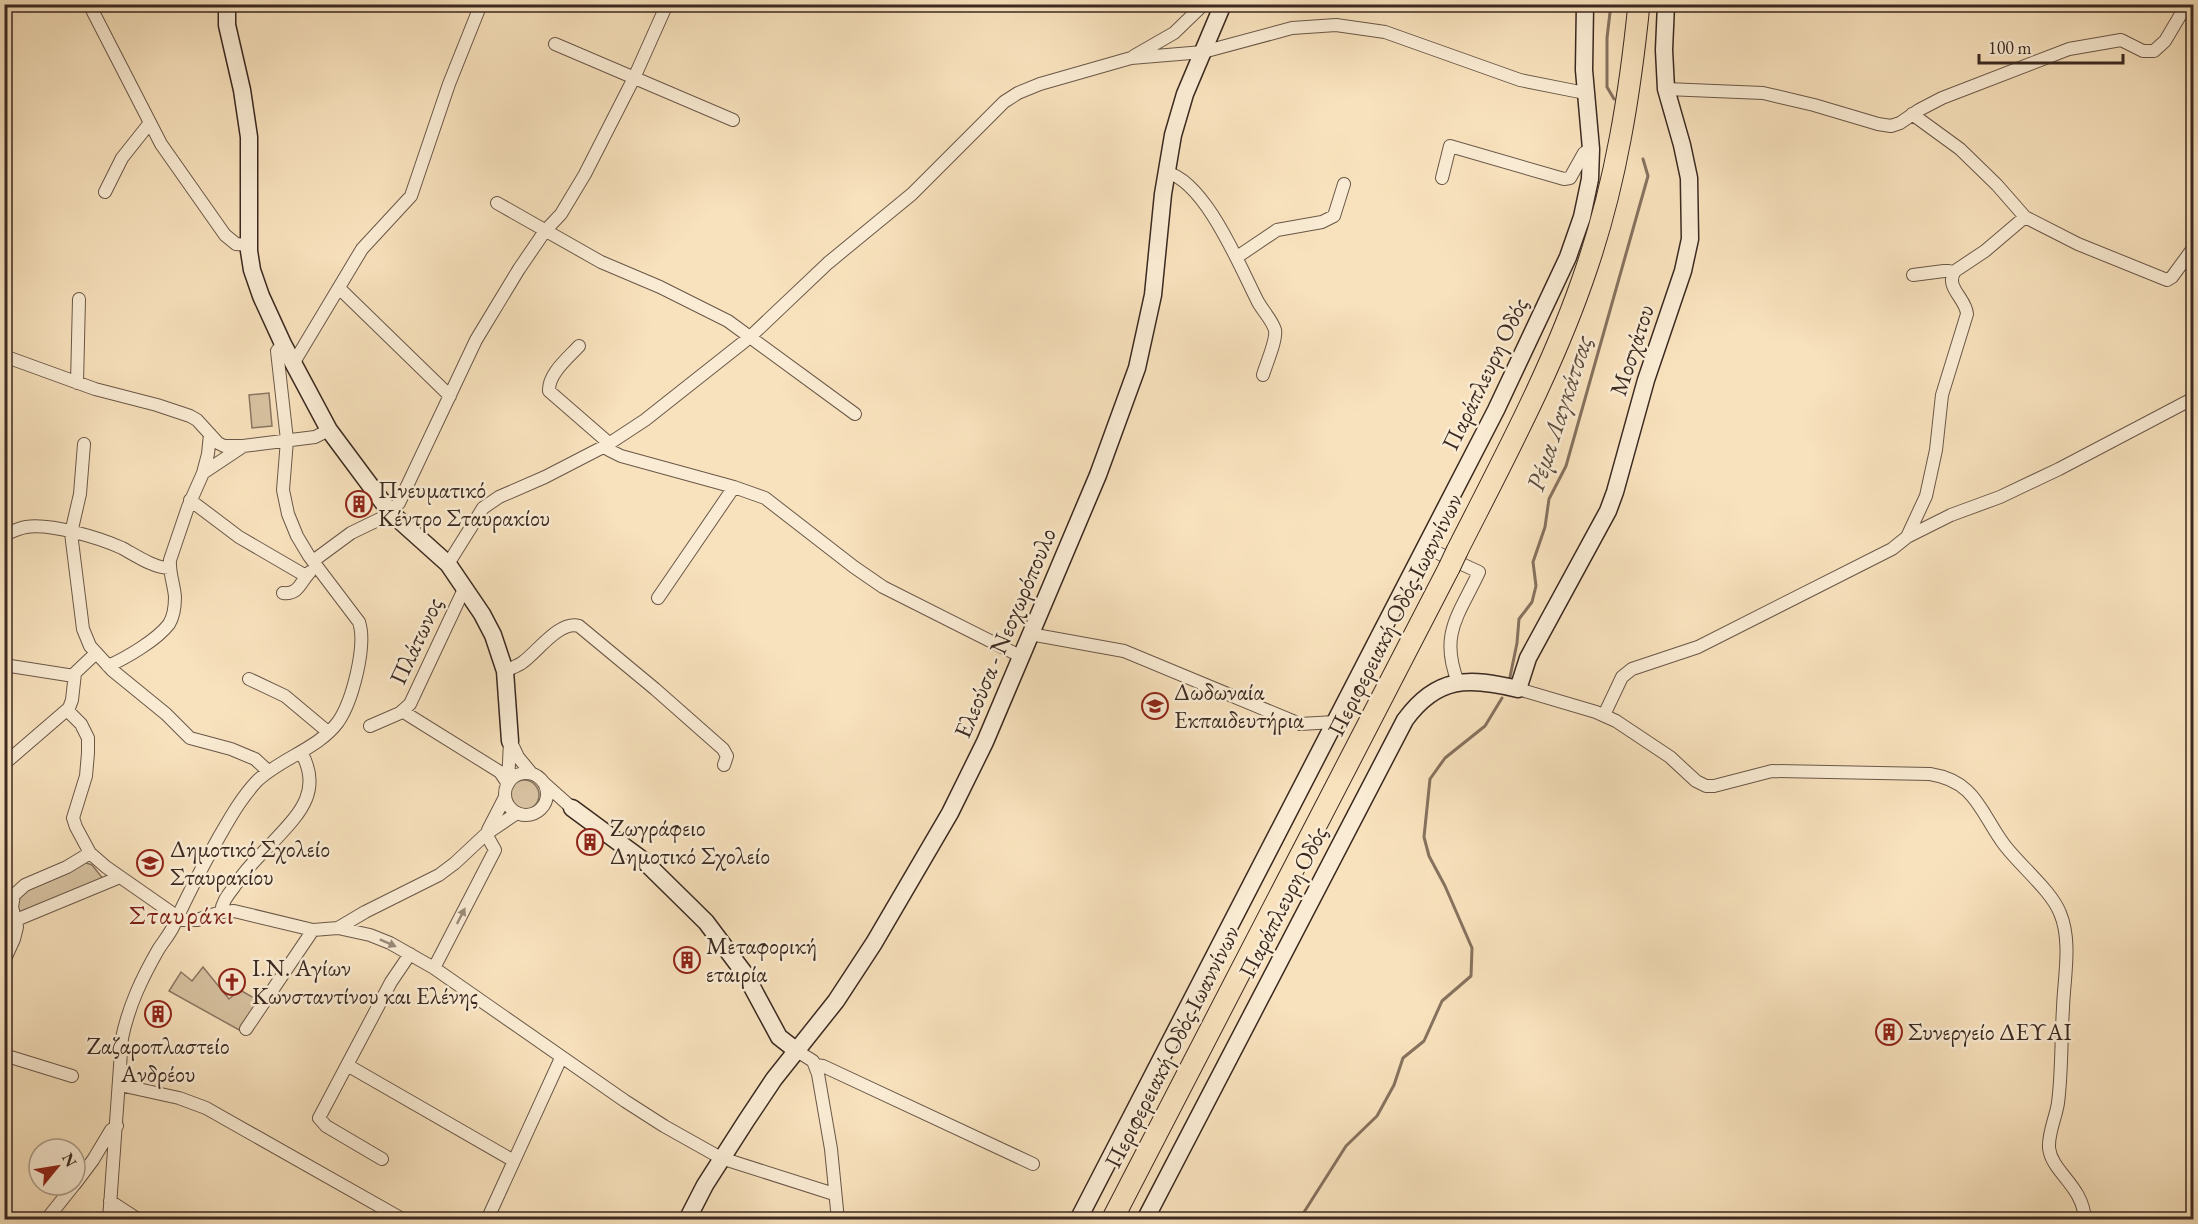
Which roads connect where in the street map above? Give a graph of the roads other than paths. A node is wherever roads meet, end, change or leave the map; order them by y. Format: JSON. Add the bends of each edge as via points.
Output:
{"nodes":[{"id":1,"x":88,"y":4,"type":"edge"},
{"id":2,"x":228,"y":4,"type":"edge"},
{"id":3,"x":480,"y":4,"type":"edge"},
{"id":4,"x":1204,"y":4,"type":"edge"},
{"id":5,"x":1223,"y":4,"type":"edge"},
{"id":6,"x":1585,"y":4,"type":"edge"},
{"id":7,"x":1639,"y":4,"type":"edge"},
{"id":8,"x":1666,"y":4,"type":"edge"},
{"id":9,"x":2187,"y":4,"type":"edge"},
{"id":10,"x":662,"y":6,"type":"edge"},
{"id":11,"x":555,"y":44,"type":"dead end"},
{"id":12,"x":1203,"y":52,"type":"junction"},
{"id":13,"x":1131,"y":58,"type":"junction"},
{"id":14,"x":634,"y":78,"type":"junction"},
{"id":15,"x":1666,"y":89,"type":"junction"},
{"id":16,"x":1586,"y":93,"type":"junction"},
{"id":17,"x":1912,"y":114,"type":"junction"},
{"id":18,"x":733,"y":120,"type":"dead end"},
{"id":19,"x":149,"y":124,"type":"junction"},
{"id":20,"x":1591,"y":149,"type":"junction"},
{"id":21,"x":1166,"y":172,"type":"junction"},
{"id":22,"x":1442,"y":177,"type":"dead end"},
{"id":23,"x":1344,"y":184,"type":"dead end"},
{"id":24,"x":105,"y":192,"type":"dead end"},
{"id":25,"x":497,"y":203,"type":"dead end"},
{"id":26,"x":2025,"y":217,"type":"junction"},
{"id":27,"x":544,"y":231,"type":"junction"},
{"id":28,"x":249,"y":245,"type":"junction"},
{"id":29,"x":2193,"y":247,"type":"edge"},
{"id":30,"x":1238,"y":257,"type":"junction"},
{"id":31,"x":1913,"y":275,"type":"dead end"},
{"id":32,"x":1952,"y":275,"type":"junction"},
{"id":33,"x":339,"y":288,"type":"junction"},
{"id":34,"x":80,"y":299,"type":"dead end"},
{"id":35,"x":750,"y":337,"type":"junction"},
{"id":36,"x":283,"y":344,"type":"junction"},
{"id":37,"x":579,"y":346,"type":"dead end"},
{"id":38,"x":4,"y":356,"type":"edge"},
{"id":39,"x":293,"y":364,"type":"junction"},
{"id":40,"x":1263,"y":375,"type":"dead end"},
{"id":41,"x":77,"y":383,"type":"junction"},
{"id":42,"x":450,"y":396,"type":"junction"},
{"id":43,"x":2193,"y":398,"type":"edge"},
{"id":44,"x":855,"y":414,"type":"dead end"},
{"id":45,"x":329,"y":430,"type":"junction"},
{"id":46,"x":210,"y":434,"type":"junction"},
{"id":47,"x":287,"y":440,"type":"junction"},
{"id":48,"x":84,"y":444,"type":"dead end"},
{"id":49,"x":607,"y":445,"type":"junction"},
{"id":50,"x":243,"y":446,"type":"junction"},
{"id":51,"x":203,"y":473,"type":"junction"},
{"id":52,"x":734,"y":487,"type":"junction"},
{"id":53,"x":190,"y":500,"type":"junction"},
{"id":54,"x":390,"y":512,"type":"junction"},
{"id":55,"x":71,"y":533,"type":"junction"},
{"id":56,"x":4,"y":535,"type":"edge"},
{"id":57,"x":1907,"y":537,"type":"junction"},
{"id":58,"x":1425,"y":547,"type":"junction"},
{"id":59,"x":315,"y":564,"type":"junction"},
{"id":60,"x":448,"y":564,"type":"junction"},
{"id":61,"x":169,"y":567,"type":"junction"},
{"id":62,"x":306,"y":576,"type":"junction"},
{"id":63,"x":465,"y":587,"type":"junction"},
{"id":64,"x":283,"y":593,"type":"dead end"},
{"id":65,"x":657,"y":598,"type":"dead end"},
{"id":66,"x":1030,"y":634,"type":"junction"},
{"id":67,"x":95,"y":654,"type":"junction"},
{"id":68,"x":1020,"y":656,"type":"junction"},
{"id":69,"x":4,"y":665,"type":"edge"},
{"id":70,"x":108,"y":666,"type":"junction"},
{"id":71,"x":505,"y":671,"type":"junction"},
{"id":72,"x":74,"y":676,"type":"junction"},
{"id":73,"x":249,"y":679,"type":"dead end"},
{"id":74,"x":1458,"y":682,"type":"junction"},
{"id":75,"x":1518,"y":689,"type":"junction"},
{"id":76,"x":67,"y":710,"type":"junction"},
{"id":77,"x":402,"y":711,"type":"junction"},
{"id":78,"x":1604,"y":715,"type":"junction"},
{"id":79,"x":1335,"y":722,"type":"junction"},
{"id":80,"x":370,"y":726,"type":"dead end"},
{"id":81,"x":328,"y":732,"type":"junction"},
{"id":82,"x":510,"y":741,"type":"junction"},
{"id":83,"x":301,"y":752,"type":"junction"},
{"id":84,"x":4,"y":764,"type":"edge"},
{"id":85,"x":724,"y":765,"type":"dead end"},
{"id":86,"x":268,"y":771,"type":"junction"},
{"id":87,"x":532,"y":774,"type":"junction"},
{"id":88,"x":543,"y":782,"type":"junction"},
{"id":89,"x":508,"y":783,"type":"junction"},
{"id":90,"x":505,"y":797,"type":"junction"},
{"id":91,"x":542,"y":807,"type":"junction"},
{"id":92,"x":572,"y":808,"type":"junction"},
{"id":93,"x":517,"y":813,"type":"junction"},
{"id":94,"x":486,"y":834,"type":"junction"},
{"id":95,"x":90,"y":853,"type":"junction"},
{"id":96,"x":120,"y":876,"type":"junction"},
{"id":97,"x":221,"y":912,"type":"junction"},
{"id":98,"x":176,"y":917,"type":"junction"},
{"id":99,"x":10,"y":923,"type":"edge"},
{"id":100,"x":338,"y":928,"type":"junction"},
{"id":101,"x":313,"y":930,"type":"junction"},
{"id":102,"x":410,"y":954,"type":"junction"},
{"id":103,"x":4,"y":961,"type":"edge"},
{"id":104,"x":434,"y":968,"type":"junction"},
{"id":105,"x":246,"y":1029,"type":"dead end"},
{"id":106,"x":797,"y":1051,"type":"junction"},
{"id":107,"x":4,"y":1054,"type":"edge"},
{"id":108,"x":561,"y":1058,"type":"junction"},
{"id":109,"x":347,"y":1065,"type":"junction"},
{"id":110,"x":815,"y":1065,"type":"junction"},
{"id":111,"x":72,"y":1076,"type":"dead end"},
{"id":112,"x":120,"y":1085,"type":"junction"},
{"id":113,"x":117,"y":1126,"type":"junction"},
{"id":114,"x":721,"y":1158,"type":"junction"},
{"id":115,"x":382,"y":1159,"type":"dead end"},
{"id":116,"x":514,"y":1161,"type":"junction"},
{"id":117,"x":1033,"y":1164,"type":"dead end"},
{"id":118,"x":87,"y":1166,"type":"edge"},
{"id":119,"x":834,"y":1194,"type":"junction"},
{"id":120,"x":65,"y":1197,"type":"edge"},
{"id":121,"x":110,"y":1201,"type":"junction"},
{"id":122,"x":46,"y":1220,"type":"edge"},
{"id":123,"x":109,"y":1220,"type":"edge"},
{"id":124,"x":139,"y":1220,"type":"edge"},
{"id":125,"x":404,"y":1220,"type":"edge"},
{"id":126,"x":487,"y":1220,"type":"edge"},
{"id":127,"x":687,"y":1220,"type":"edge"},
{"id":128,"x":838,"y":1220,"type":"edge"},
{"id":129,"x":1078,"y":1220,"type":"edge"},
{"id":130,"x":1112,"y":1220,"type":"edge"},
{"id":131,"x":1145,"y":1220,"type":"edge"},
{"id":132,"x":2085,"y":1220,"type":"edge"}],
"edges":[{"from":1,"to":19,"type":"street"},
{"from":2,"to":28,"type":"street","via":[[227,25],[249,137]]},
{"from":3,"to":33,"type":"street","via":[[414,190],[367,242]]},
{"from":4,"to":13,"type":"street","via":[[1174,33]]},
{"from":5,"to":12,"type":"street","name":"Ελεούσα - Νεοχωρόπουλο"},
{"from":6,"to":16,"type":"street","name":"Παράπλευρη Οδός"},
{"from":7,"to":130,"type":"highway","name":"Περιφερειακή Οδός Ιωαννίνων","via":[[1612,179],[1588,264],[1545,373],[1453,560]]},
{"from":8,"to":15,"type":"street","name":"Μοσχάτου"},
{"from":9,"to":17,"type":"street","via":[[2165,41],[2154,51],[2143,51],[2121,40],[2069,49]]},
{"from":10,"to":14,"type":"street"},
{"from":11,"to":14,"type":"street"},
{"from":12,"to":13,"type":"street"},
{"from":12,"to":16,"type":"street","via":[[1292,28],[1336,25],[1385,32],[1520,80]]},
{"from":12,"to":21,"type":"street","name":"Ελεούσα - Νεοχωρόπουλο","via":[[1185,94]]},
{"from":13,"to":35,"type":"street","via":[[1040,84],[1004,102],[912,194],[828,263]]},
{"from":14,"to":18,"type":"street"},
{"from":14,"to":27,"type":"street","via":[[585,174],[561,214]]},
{"from":15,"to":17,"type":"street","via":[[1762,93],[1886,125]]},
{"from":15,"to":75,"type":"street","name":"Μοσχάτου","via":[[1683,146],[1690,188],[1686,261],[1646,380],[1611,505],[1528,658]]},
{"from":16,"to":20,"type":"street","name":"Παράπλευρη Οδός"},
{"from":17,"to":26,"type":"street","via":[[1960,149]]},
{"from":19,"to":24,"type":"street","via":[[122,158]]},
{"from":19,"to":28,"type":"street","via":[[221,231],[233,242]]},
{"from":20,"to":22,"type":"street","via":[[1584,153],[1570,178],[1564,179],[1450,146]]},
{"from":20,"to":58,"type":"street","name":"Παράπλευρη Οδός","via":[[1586,204],[1568,257],[1496,410]]},
{"from":21,"to":30,"type":"street","via":[[1189,186]]},
{"from":21,"to":66,"type":"street","name":"Ελεούσα - Νεοχωρόπουλο","via":[[1153,295],[1137,368],[1098,475]]},
{"from":23,"to":30,"type":"street","via":[[1334,216],[1277,230]]},
{"from":25,"to":27,"type":"street"},
{"from":26,"to":29,"type":"street","via":[[2087,248],[2166,280]]},
{"from":26,"to":32,"type":"street"},
{"from":27,"to":35,"type":"street","via":[[717,315]]},
{"from":27,"to":42,"type":"street","via":[[476,340]]},
{"from":28,"to":36,"type":"street","via":[[256,282]]},
{"from":30,"to":40,"type":"street","via":[[1275,331]]},
{"from":31,"to":32,"type":"street","via":[[1949,271]]},
{"from":32,"to":57,"type":"street","via":[[1952,284],[1967,314],[1942,395],[1929,486]]},
{"from":33,"to":39,"type":"street"},
{"from":33,"to":42,"type":"street"},
{"from":34,"to":41,"type":"street"},
{"from":35,"to":44,"type":"street"},
{"from":35,"to":49,"type":"street"},
{"from":36,"to":39,"type":"street"},
{"from":36,"to":47,"type":"street","via":[[277,351]]},
{"from":37,"to":49,"type":"street","via":[[552,377],[549,391]]},
{"from":38,"to":41,"type":"street"},
{"from":39,"to":45,"type":"street"},
{"from":41,"to":46,"type":"street","via":[[190,416]]},
{"from":42,"to":54,"type":"street","via":[[399,503]]},
{"from":43,"to":57,"type":"street","via":[[2059,469]]},
{"from":45,"to":47,"type":"street"},
{"from":45,"to":54,"type":"street"},
{"from":46,"to":50,"type":"street","via":[[224,446]]},
{"from":46,"to":51,"type":"street"},
{"from":47,"to":50,"type":"street"},
{"from":47,"to":59,"type":"street","via":[[285,502],[297,536]]},
{"from":48,"to":55,"type":"street","via":[[80,494]]},
{"from":49,"to":52,"type":"street","via":[[621,456]]},
{"from":49,"to":60,"type":"street","via":[[491,501],[477,515]]},
{"from":50,"to":51,"type":"street"},
{"from":51,"to":53,"type":"street"},
{"from":52,"to":65,"type":"street"},
{"from":52,"to":68,"type":"street","via":[[765,498],[883,587]]},
{"from":53,"to":61,"type":"street"},
{"from":53,"to":62,"type":"street","via":[[239,537]]},
{"from":54,"to":59,"type":"street","via":[[351,533]]},
{"from":54,"to":60,"type":"street"},
{"from":55,"to":56,"type":"street","via":[[33,526]]},
{"from":55,"to":61,"type":"street","via":[[105,540],[158,566]]},
{"from":55,"to":67,"type":"street","via":[[83,629]]},
{"from":57,"to":78,"type":"street","via":[[1892,549],[1698,647],[1632,669],[1622,677]]},
{"from":58,"to":74,"type":"street","via":[[1479,572],[1451,635],[1450,656]]},
{"from":58,"to":79,"type":"street","name":"Παράπλευρη Οδός"},
{"from":59,"to":62,"type":"street"},
{"from":59,"to":81,"type":"street","via":[[356,616],[362,632],[353,686],[343,713]]},
{"from":60,"to":63,"type":"street"},
{"from":61,"to":70,"type":"street","via":[[175,596],[170,622],[131,654]]},
{"from":62,"to":64,"type":"street","via":[[295,592]]},
{"from":63,"to":71,"type":"street","via":[[493,635]]},
{"from":63,"to":77,"type":"street","name":"Πλάτωνος","via":[[414,697]]},
{"from":66,"to":68,"type":"street","name":"Ελεούσα - Νεοχωρόπουλο"},
{"from":66,"to":79,"type":"street","via":[[1124,651],[1300,724]]},
{"from":67,"to":70,"type":"street"},
{"from":67,"to":72,"type":"street"},
{"from":68,"to":106,"type":"street","name":"Ελεούσα - Νεοχωρόπουλο","via":[[970,775],[941,829],[847,985]]},
{"from":69,"to":72,"type":"street"},
{"from":70,"to":86,"type":"street","via":[[190,738],[255,759]]},
{"from":71,"to":82,"type":"street"},
{"from":71,"to":85,"type":"street","via":[[525,660],[564,627],[579,626],[726,752]]},
{"from":72,"to":76,"type":"street"},
{"from":73,"to":81,"type":"street","via":[[285,696]]},
{"from":74,"to":75,"type":"street","name":"Παράπλευρη Οδός"},
{"from":74,"to":131,"type":"street","name":"Παράπλευρη Οδός","via":[[1424,698],[1399,730]]},
{"from":75,"to":78,"type":"street"},
{"from":76,"to":84,"type":"street"},
{"from":76,"to":95,"type":"street","via":[[84,727],[88,740],[86,776],[74,818]]},
{"from":77,"to":80,"type":"street","name":"Πλάτωνος"},
{"from":77,"to":89,"type":"street","via":[[500,772]]},
{"from":78,"to":132,"type":"street","via":[[1663,752],[1706,786],[1785,770],[1930,774],[1950,779],[1970,793],[2002,842],[2051,898],[2061,916],[2065,971],[2059,1095],[2050,1150],[2053,1161],[2079,1197]]},
{"from":79,"to":129,"type":"street","name":"Παράπλευρη Οδός"},
{"from":81,"to":83,"type":"street"},
{"from":82,"to":87,"type":"street"},
{"from":82,"to":89,"type":"street"},
{"from":83,"to":86,"type":"street"},
{"from":83,"to":97,"type":"street","via":[[309,778],[308,798],[244,872],[222,903]]},
{"from":86,"to":98,"type":"street","via":[[235,809]]},
{"from":87,"to":88,"type":"street"},
{"from":87,"to":89,"type":"street","via":[[518,775]]},
{"from":88,"to":91,"type":"street","via":[[546,795]]},
{"from":88,"to":92,"type":"street"},
{"from":89,"to":90,"type":"street"},
{"from":90,"to":93,"type":"street"},
{"from":90,"to":94,"type":"street"},
{"from":91,"to":92,"type":"street"},
{"from":91,"to":93,"type":"street","via":[[530,814]]},
{"from":92,"to":106,"type":"street","via":[[644,861],[706,922],[745,974],[779,1038]]},
{"from":93,"to":94,"type":"street"},
{"from":94,"to":100,"type":"street","via":[[439,875]]},
{"from":104,"to":94,"type":"street","one_way":true,"via":[[495,850]]},
{"from":95,"to":96,"type":"street"},
{"from":95,"to":99,"type":"street","via":[[20,890],[12,901]]},
{"from":96,"to":98,"type":"street"},
{"from":96,"to":99,"type":"street"},
{"from":97,"to":98,"type":"street","via":[[189,922]]},
{"from":97,"to":101,"type":"street","via":[[234,911]]},
{"from":98,"to":112,"type":"street","via":[[136,989],[126,1017]]},
{"from":99,"to":103,"type":"street","via":[[16,934]]},
{"from":100,"to":101,"type":"street"},
{"from":100,"to":102,"type":"street","one_way":true,"via":[[370,935]]},
{"from":101,"to":105,"type":"street"},
{"from":102,"to":104,"type":"street"},
{"from":102,"to":109,"type":"street"},
{"from":104,"to":108,"type":"street"},
{"from":106,"to":110,"type":"street"},
{"from":106,"to":114,"type":"street","name":"Ελεούσα - Νεοχωρόπουλο"},
{"from":107,"to":111,"type":"street"},
{"from":108,"to":114,"type":"street","via":[[664,1126]]},
{"from":108,"to":116,"type":"street"},
{"from":109,"to":115,"type":"street","via":[[320,1120]]},
{"from":109,"to":116,"type":"street"},
{"from":110,"to":117,"type":"street"},
{"from":110,"to":119,"type":"street","via":[[831,1149]]},
{"from":112,"to":113,"type":"street"},
{"from":112,"to":125,"type":"street","via":[[206,1108]]},
{"from":113,"to":118,"type":"street"},
{"from":113,"to":121,"type":"street"},
{"from":114,"to":119,"type":"street"},
{"from":114,"to":127,"type":"street","name":"Ελεούσα - Νεοχωρόπουλο"},
{"from":116,"to":126,"type":"street"},
{"from":119,"to":128,"type":"street"},
{"from":120,"to":122,"type":"street"},
{"from":121,"to":123,"type":"street"},
{"from":121,"to":124,"type":"street"}]}
